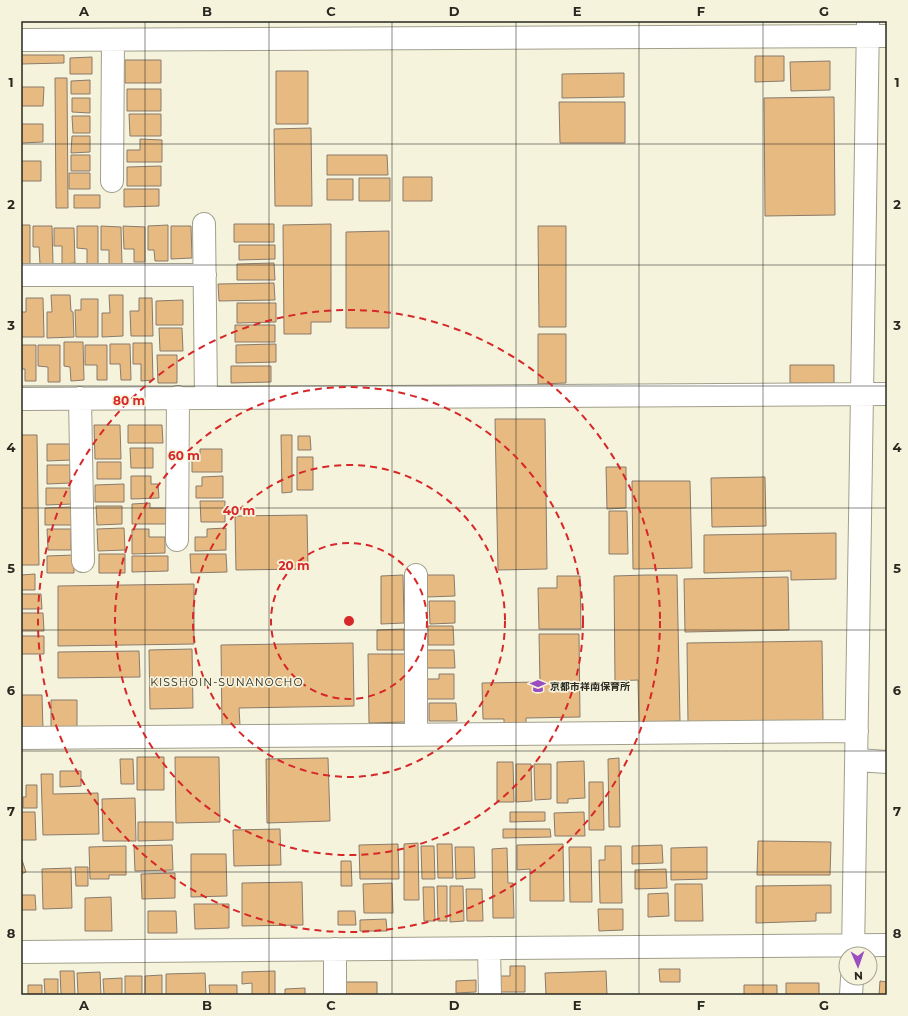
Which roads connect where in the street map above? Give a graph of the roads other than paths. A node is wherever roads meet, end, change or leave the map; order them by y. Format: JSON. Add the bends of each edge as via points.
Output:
{"nodes":[{"id":1,"x":874,"y":31,"type":"edge"},
{"id":2,"x":21,"y":40,"type":"edge"},
{"id":3,"x":113,"y":40,"type":"junction"},
{"id":4,"x":112,"y":182,"type":"dead end"},
{"id":5,"x":204,"y":224,"type":"dead end"},
{"id":6,"x":21,"y":275,"type":"edge"},
{"id":7,"x":205,"y":275,"type":"junction"},
{"id":8,"x":862,"y":393,"type":"junction"},
{"id":9,"x":887,"y":394,"type":"edge"},
{"id":10,"x":178,"y":397,"type":"junction"},
{"id":11,"x":206,"y":397,"type":"junction"},
{"id":12,"x":80,"y":398,"type":"junction"},
{"id":13,"x":21,"y":399,"type":"edge"},
{"id":14,"x":177,"y":540,"type":"dead end"},
{"id":15,"x":83,"y":561,"type":"dead end"},
{"id":16,"x":416,"y":574,"type":"dead end"},
{"id":17,"x":857,"y":731,"type":"junction"},
{"id":18,"x":416,"y":734,"type":"junction"},
{"id":19,"x":21,"y":738,"type":"edge"},
{"id":20,"x":857,"y":760,"type":"junction"},
{"id":21,"x":887,"y":762,"type":"edge"},
{"id":22,"x":854,"y":946,"type":"edge"},
{"id":23,"x":489,"y":948,"type":"junction"},
{"id":24,"x":335,"y":949,"type":"junction"},
{"id":25,"x":838,"y":950,"type":"edge"},
{"id":26,"x":21,"y":952,"type":"edge"},
{"id":27,"x":336,"y":995,"type":"edge"},
{"id":28,"x":490,"y":995,"type":"edge"}],
"edges":[{"from":1,"to":3,"type":"street"},
{"from":1,"to":8,"type":"street"},
{"from":2,"to":3,"type":"street"},
{"from":3,"to":4,"type":"street"},
{"from":5,"to":7,"type":"street"},
{"from":6,"to":7,"type":"street"},
{"from":7,"to":11,"type":"street"},
{"from":8,"to":9,"type":"street"},
{"from":8,"to":11,"type":"street"},
{"from":8,"to":17,"type":"street"},
{"from":10,"to":11,"type":"street"},
{"from":10,"to":12,"type":"street"},
{"from":10,"to":14,"type":"street"},
{"from":12,"to":13,"type":"street"},
{"from":12,"to":15,"type":"street"},
{"from":16,"to":18,"type":"street"},
{"from":17,"to":18,"type":"street"},
{"from":17,"to":20,"type":"street"},
{"from":18,"to":19,"type":"street"},
{"from":20,"to":21,"type":"street"},
{"from":20,"to":22,"type":"street"},
{"from":23,"to":24,"type":"street"},
{"from":23,"to":25,"type":"street"},
{"from":23,"to":28,"type":"street"},
{"from":24,"to":26,"type":"street"},
{"from":24,"to":27,"type":"street"}]}
